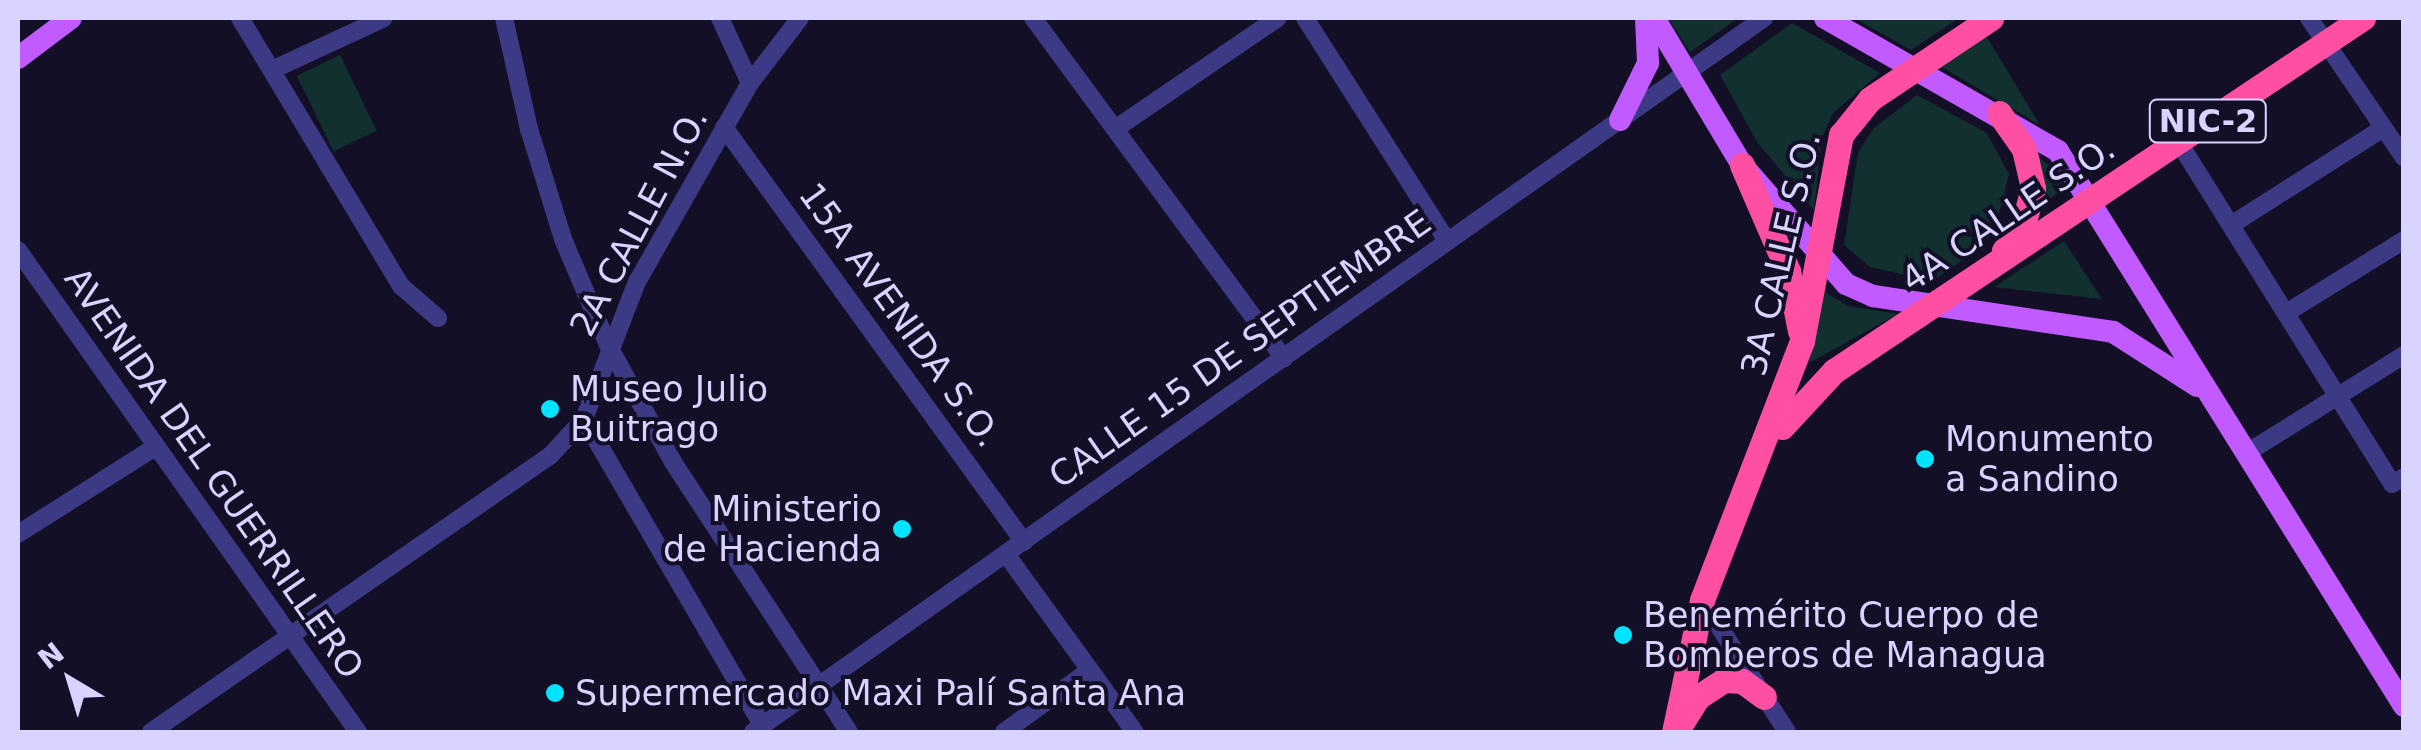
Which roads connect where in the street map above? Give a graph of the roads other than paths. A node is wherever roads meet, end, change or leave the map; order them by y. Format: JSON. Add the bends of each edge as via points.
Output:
{"nodes":[{"id":1,"x":71,"y":18,"type":"edge"},
{"id":2,"x":240,"y":18,"type":"edge"},
{"id":3,"x":384,"y":18,"type":"edge"},
{"id":4,"x":504,"y":18,"type":"edge"},
{"id":5,"x":720,"y":18,"type":"edge"},
{"id":6,"x":800,"y":18,"type":"edge"},
{"id":7,"x":1033,"y":18,"type":"edge"},
{"id":8,"x":1278,"y":18,"type":"edge"},
{"id":9,"x":1305,"y":18,"type":"edge"},
{"id":10,"x":1646,"y":18,"type":"edge"},
{"id":11,"x":1654,"y":18,"type":"edge"},
{"id":12,"x":1764,"y":18,"type":"edge"},
{"id":13,"x":1825,"y":18,"type":"edge"},
{"id":14,"x":2308,"y":18,"type":"edge"},
{"id":15,"x":2363,"y":18,"type":"edge"},
{"id":16,"x":1986,"y":19,"type":"edge"},
{"id":17,"x":2325,"y":43,"type":"junction"},
{"id":18,"x":18,"y":58,"type":"edge"},
{"id":19,"x":1916,"y":67,"type":"junction"},
{"id":20,"x":272,"y":70,"type":"junction"},
{"id":21,"x":1687,"y":72,"type":"junction"},
{"id":22,"x":750,"y":83,"type":"junction"},
{"id":23,"x":2000,"y":113,"type":"junction"},
{"id":24,"x":1620,"y":120,"type":"junction"},
{"id":25,"x":724,"y":127,"type":"junction"},
{"id":26,"x":2383,"y":128,"type":"junction"},
{"id":27,"x":1115,"y":129,"type":"junction"},
{"id":28,"x":2178,"y":141,"type":"junction"},
{"id":29,"x":2404,"y":158,"type":"edge"},
{"id":30,"x":1742,"y":165,"type":"junction"},
{"id":31,"x":2091,"y":200,"type":"junction"},
{"id":32,"x":2231,"y":224,"type":"junction"},
{"id":33,"x":2404,"y":240,"type":"edge"},
{"id":34,"x":1446,"y":242,"type":"junction"},
{"id":35,"x":18,"y":250,"type":"edge"},
{"id":36,"x":1821,"y":260,"type":"junction"},
{"id":37,"x":1991,"y":266,"type":"junction"},
{"id":38,"x":1934,"y":306,"type":"junction"},
{"id":39,"x":2286,"y":313,"type":"junction"},
{"id":40,"x":438,"y":318,"type":"dead end"},
{"id":41,"x":1802,"y":342,"type":"junction"},
{"id":42,"x":608,"y":345,"type":"junction"},
{"id":43,"x":2404,"y":355,"type":"edge"},
{"id":44,"x":1284,"y":358,"type":"junction"},
{"id":45,"x":2337,"y":395,"type":"junction"},
{"id":46,"x":584,"y":419,"type":"junction"},
{"id":47,"x":2225,"y":420,"type":"junction"},
{"id":48,"x":152,"y":449,"type":"junction"},
{"id":49,"x":2245,"y":454,"type":"junction"},
{"id":50,"x":1762,"y":456,"type":"junction"},
{"id":51,"x":2404,"y":478,"type":"edge"},
{"id":52,"x":18,"y":534,"type":"edge"},
{"id":53,"x":1024,"y":542,"type":"junction"},
{"id":54,"x":1006,"y":554,"type":"junction"},
{"id":55,"x":1702,"y":600,"type":"junction"},
{"id":56,"x":287,"y":635,"type":"junction"},
{"id":57,"x":1090,"y":670,"type":"junction"},
{"id":58,"x":816,"y":688,"type":"junction"},
{"id":59,"x":2400,"y":691,"type":"edge"},
{"id":60,"x":1764,"y":696,"type":"junction"},
{"id":61,"x":758,"y":729,"type":"edge"},
{"id":62,"x":151,"y":732,"type":"edge"},
{"id":63,"x":358,"y":732,"type":"edge"},
{"id":64,"x":849,"y":732,"type":"edge"},
{"id":65,"x":1004,"y":732,"type":"edge"},
{"id":66,"x":1135,"y":732,"type":"edge"},
{"id":67,"x":1675,"y":732,"type":"edge"},
{"id":68,"x":1786,"y":732,"type":"edge"}],
"edges":[{"from":1,"to":18,"type":"main road"},
{"from":2,"to":20,"type":"street"},
{"from":3,"to":20,"type":"street"},
{"from":4,"to":42,"type":"street","via":[[558,221]]},
{"from":5,"to":22,"type":"street"},
{"from":6,"to":22,"type":"street","name":"2A CALLE N.O."},
{"from":7,"to":27,"type":"street"},
{"from":8,"to":27,"type":"street"},
{"from":9,"to":34,"type":"street"},
{"from":10,"to":24,"type":"main road","via":[[1648,62]]},
{"from":11,"to":21,"type":"main road"},
{"from":12,"to":21,"type":"street","name":"CALLE 15 DE SEPTIEMBRE"},
{"from":13,"to":19,"type":"main road"},
{"from":14,"to":17,"type":"street"},
{"from":15,"to":17,"type":"highway","name":"4A CALLE S.O.","number":"NIC-2"},
{"from":16,"to":19,"type":"highway","name":"3A CALLE S.O.","number":"NIC-2"},
{"from":17,"to":26,"type":"street"},
{"from":17,"to":28,"type":"highway","name":"4A CALLE S.O.","number":"NIC-2"},
{"from":19,"to":23,"type":"main road"},
{"from":19,"to":36,"type":"highway","name":"3A CALLE S.O.","number":"NIC-2","via":[[1870,99],[1841,135]]},
{"from":20,"to":40,"type":"street","via":[[401,286]]},
{"from":21,"to":24,"type":"street","name":"CALLE 15 DE SEPTIEMBRE"},
{"from":21,"to":30,"type":"main road"},
{"from":22,"to":25,"type":"street","name":"2A CALLE N.O."},
{"from":23,"to":31,"type":"main road","via":[[2058,151]]},
{"from":23,"to":37,"type":"highway","via":[[2024,149],[2032,188],[2024,221]]},
{"from":24,"to":34,"type":"street","name":"CALLE 15 DE SEPTIEMBRE"},
{"from":25,"to":42,"type":"street","name":"2A CALLE N.O."},
{"from":25,"to":53,"type":"street","name":"15A AVENIDA S.O."},
{"from":26,"to":29,"type":"street"},
{"from":26,"to":32,"type":"street"},
{"from":27,"to":44,"type":"street"},
{"from":28,"to":31,"type":"highway","name":"4A CALLE S.O.","number":"NIC-2"},
{"from":28,"to":32,"type":"street"},
{"from":30,"to":36,"type":"main road"},
{"from":30,"to":41,"type":"highway","via":[[1788,271]]},
{"from":31,"to":37,"type":"highway","name":"4A CALLE S.O.","number":"NIC-2"},
{"from":31,"to":47,"type":"main road"},
{"from":32,"to":39,"type":"street"},
{"from":33,"to":39,"type":"street"},
{"from":34,"to":44,"type":"street","name":"CALLE 15 DE SEPTIEMBRE"},
{"from":35,"to":48,"type":"street","name":"AVENIDA DEL GUERRILLERO"},
{"from":36,"to":38,"type":"main road","via":[[1864,293]]},
{"from":36,"to":41,"type":"highway","name":"3A CALLE S.O.","number":"NIC-2"},
{"from":37,"to":38,"type":"highway","name":"4A CALLE S.O.","number":"NIC-2"},
{"from":38,"to":47,"type":"main road","via":[[2113,332],[2159,356]]},
{"from":38,"to":50,"type":"highway","name":"4A CALLE S.O.","number":"NIC-2","via":[[1824,378]]},
{"from":39,"to":45,"type":"street"},
{"from":41,"to":50,"type":"highway","name":"3A CALLE S.O.","number":"NIC-2"},
{"from":42,"to":46,"type":"street","name":"2A CALLE N.O."},
{"from":42,"to":58,"type":"street","via":[[673,462]]},
{"from":43,"to":45,"type":"street"},
{"from":44,"to":53,"type":"street","name":"CALLE 15 DE SEPTIEMBRE"},
{"from":45,"to":49,"type":"street"},
{"from":45,"to":51,"type":"street","via":[[2392,484]]},
{"from":46,"to":56,"type":"street","name":"2A CALLE N.O.","via":[[550,456]]},
{"from":46,"to":61,"type":"street"},
{"from":47,"to":49,"type":"main road"},
{"from":48,"to":52,"type":"street"},
{"from":48,"to":56,"type":"street","name":"AVENIDA DEL GUERRILLERO"},
{"from":49,"to":59,"type":"main road"},
{"from":50,"to":55,"type":"highway","number":"NIC-2"},
{"from":53,"to":54,"type":"street","name":"CALLE 15 DE SEPTIEMBRE"},
{"from":54,"to":57,"type":"street"},
{"from":54,"to":58,"type":"street","name":"CALLE 15 DE SEPTIEMBRE"},
{"from":55,"to":60,"type":"street"},
{"from":55,"to":67,"type":"highway","number":"NIC-2"},
{"from":56,"to":62,"type":"street","name":"2A CALLE N.O."},
{"from":56,"to":63,"type":"street","name":"AVENIDA DEL GUERRILLERO"},
{"from":57,"to":65,"type":"street"},
{"from":57,"to":66,"type":"street"},
{"from":58,"to":61,"type":"street","name":"CALLE 15 DE SEPTIEMBRE"},
{"from":58,"to":64,"type":"street"},
{"from":60,"to":67,"type":"highway","via":[[1742,681],[1724,680],[1698,697]]},
{"from":60,"to":68,"type":"street"}]}
